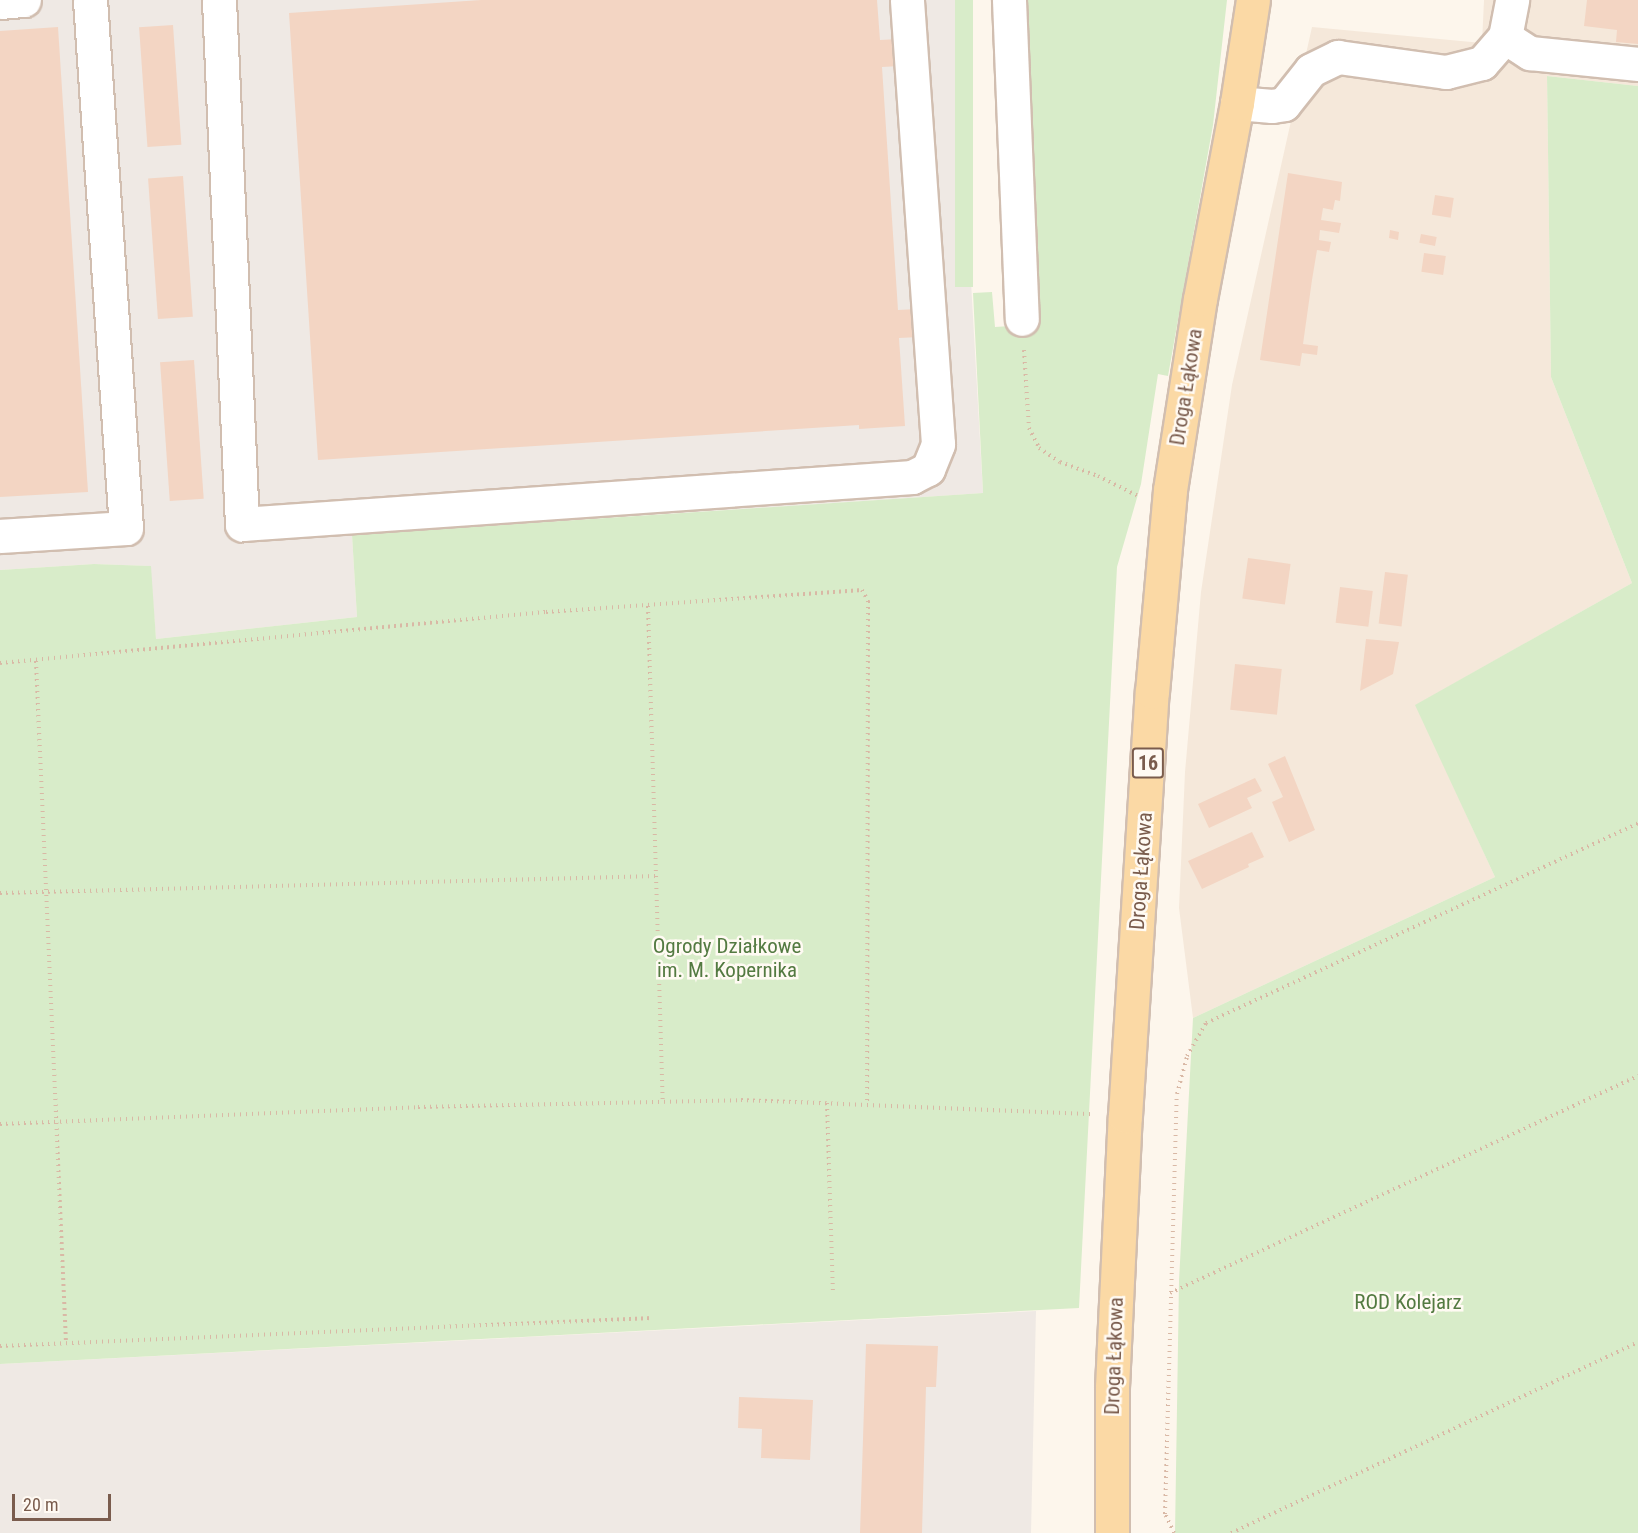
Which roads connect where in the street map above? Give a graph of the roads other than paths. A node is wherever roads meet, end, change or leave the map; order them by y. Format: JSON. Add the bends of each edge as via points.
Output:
{"nodes":[{"id":1,"x":24,"y":0,"type":"edge"},
{"id":2,"x":90,"y":0,"type":"edge"},
{"id":3,"x":219,"y":0,"type":"edge"},
{"id":4,"x":907,"y":0,"type":"edge"},
{"id":5,"x":1009,"y":0,"type":"edge"},
{"id":6,"x":1253,"y":0,"type":"edge"},
{"id":7,"x":1512,"y":0,"type":"edge"},
{"id":8,"x":0,"y":2,"type":"edge"},
{"id":9,"x":1505,"y":37,"type":"junction"},
{"id":10,"x":1638,"y":64,"type":"edge"},
{"id":11,"x":1237,"y":103,"type":"junction"},
{"id":12,"x":1022,"y":319,"type":"road end"},
{"id":13,"x":0,"y":536,"type":"edge"},
{"id":14,"x":1112,"y":1533,"type":"edge"}],
"edges":[{"from":1,"to":8,"type":"lane"},
{"from":2,"to":13,"type":"lane","via":[[126,528]]},
{"from":3,"to":4,"type":"lane","via":[[242,524],[912,477],[928,469],[938,444]]},
{"from":5,"to":12,"type":"lane"},
{"from":6,"to":11,"type":"main road","name":"Droga Łąkowa","number":"16"},
{"from":7,"to":9,"type":"lane"},
{"from":9,"to":10,"type":"lane","via":[[1530,52]]},
{"from":9,"to":11,"type":"lane","via":[[1482,63],[1446,72],[1338,57],[1311,70],[1284,105]]},
{"from":11,"to":14,"type":"main road","name":"Droga Łąkowa","number":"16","via":[[1200,299],[1170,490],[1152,692],[1112,1387]]}]}
